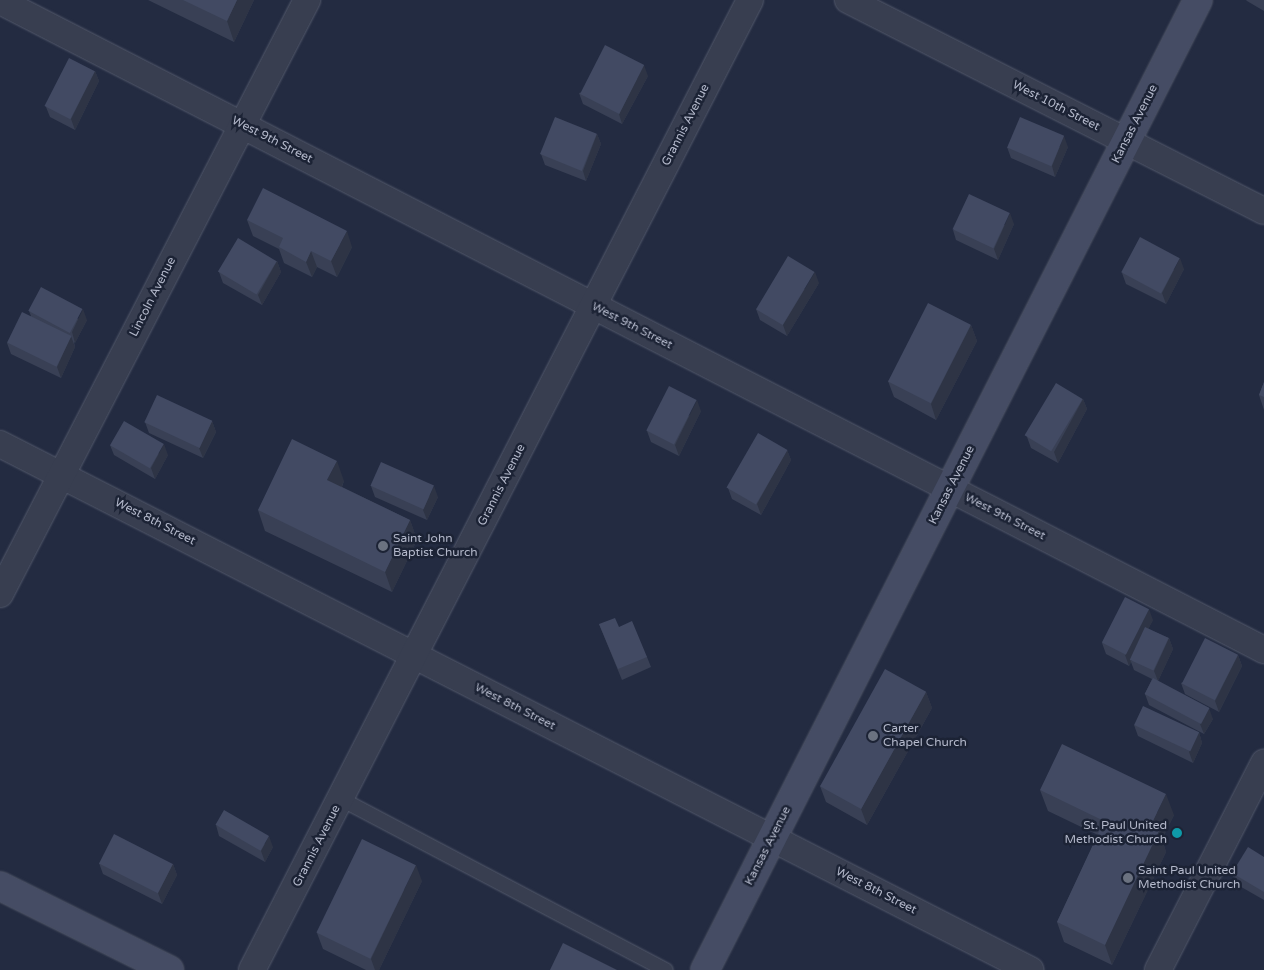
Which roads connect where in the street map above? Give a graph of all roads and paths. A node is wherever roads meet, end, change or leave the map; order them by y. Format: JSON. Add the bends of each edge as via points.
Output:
{"nodes":[{"id":1,"x":307,"y":0,"type":"edge"},
{"id":2,"x":750,"y":0,"type":"edge"},
{"id":3,"x":848,"y":0,"type":"edge"},
{"id":4,"x":1198,"y":0,"type":"edge"},
{"id":5,"x":0,"y":1,"type":"edge"},
{"id":6,"x":242,"y":125,"type":"junction"},
{"id":7,"x":1126,"y":142,"type":"junction"},
{"id":8,"x":1264,"y":211,"type":"edge"},
{"id":9,"x":593,"y":306,"type":"junction"},
{"id":10,"x":0,"y":444,"type":"edge"},
{"id":11,"x":61,"y":474,"type":"junction"},
{"id":12,"x":950,"y":489,"type":"junction"},
{"id":13,"x":0,"y":594,"type":"edge"},
{"id":14,"x":1264,"y":650,"type":"edge"},
{"id":15,"x":415,"y":656,"type":"junction"},
{"id":16,"x":1264,"y":763,"type":"edge"},
{"id":17,"x":341,"y":799,"type":"junction"},
{"id":18,"x":772,"y":838,"type":"junction"},
{"id":19,"x":0,"y":886,"type":"edge"},
{"id":20,"x":169,"y":970,"type":"edge"},
{"id":21,"x":252,"y":970,"type":"edge"},
{"id":22,"x":666,"y":970,"type":"edge"},
{"id":23,"x":705,"y":970,"type":"edge"},
{"id":24,"x":1030,"y":970,"type":"edge"},
{"id":25,"x":1158,"y":970,"type":"edge"}],
"edges":[{"from":1,"to":6,"type":"street","name":"Lincoln Avenue"},
{"from":2,"to":9,"type":"street","name":"Grannis Avenue"},
{"from":3,"to":7,"type":"street","name":"West 10th Street"},
{"from":4,"to":7,"type":"street","name":"Kansas Avenue"},
{"from":5,"to":6,"type":"street","name":"West 9th Street"},
{"from":6,"to":9,"type":"street","name":"West 9th Street"},
{"from":6,"to":11,"type":"street","name":"Lincoln Avenue"},
{"from":7,"to":8,"type":"street","name":"West 10th Street"},
{"from":7,"to":12,"type":"street","name":"Kansas Avenue"},
{"from":9,"to":12,"type":"street","name":"West 9th Street"},
{"from":9,"to":15,"type":"street","name":"Grannis Avenue"},
{"from":10,"to":11,"type":"street","name":"West 8th Street"},
{"from":11,"to":13,"type":"street","name":"Lincoln Avenue"},
{"from":11,"to":15,"type":"street","name":"West 8th Street"},
{"from":12,"to":14,"type":"street","name":"West 9th Street"},
{"from":12,"to":18,"type":"street","name":"Kansas Avenue"},
{"from":15,"to":17,"type":"street","name":"Grannis Avenue"},
{"from":15,"to":18,"type":"street","name":"West 8th Street"},
{"from":16,"to":25,"type":"street"},
{"from":17,"to":21,"type":"street","name":"Grannis Avenue"},
{"from":17,"to":22,"type":"lane"},
{"from":18,"to":23,"type":"street","name":"Kansas Avenue"},
{"from":18,"to":24,"type":"street","name":"West 8th Street"},
{"from":19,"to":20,"type":"street"}]}
